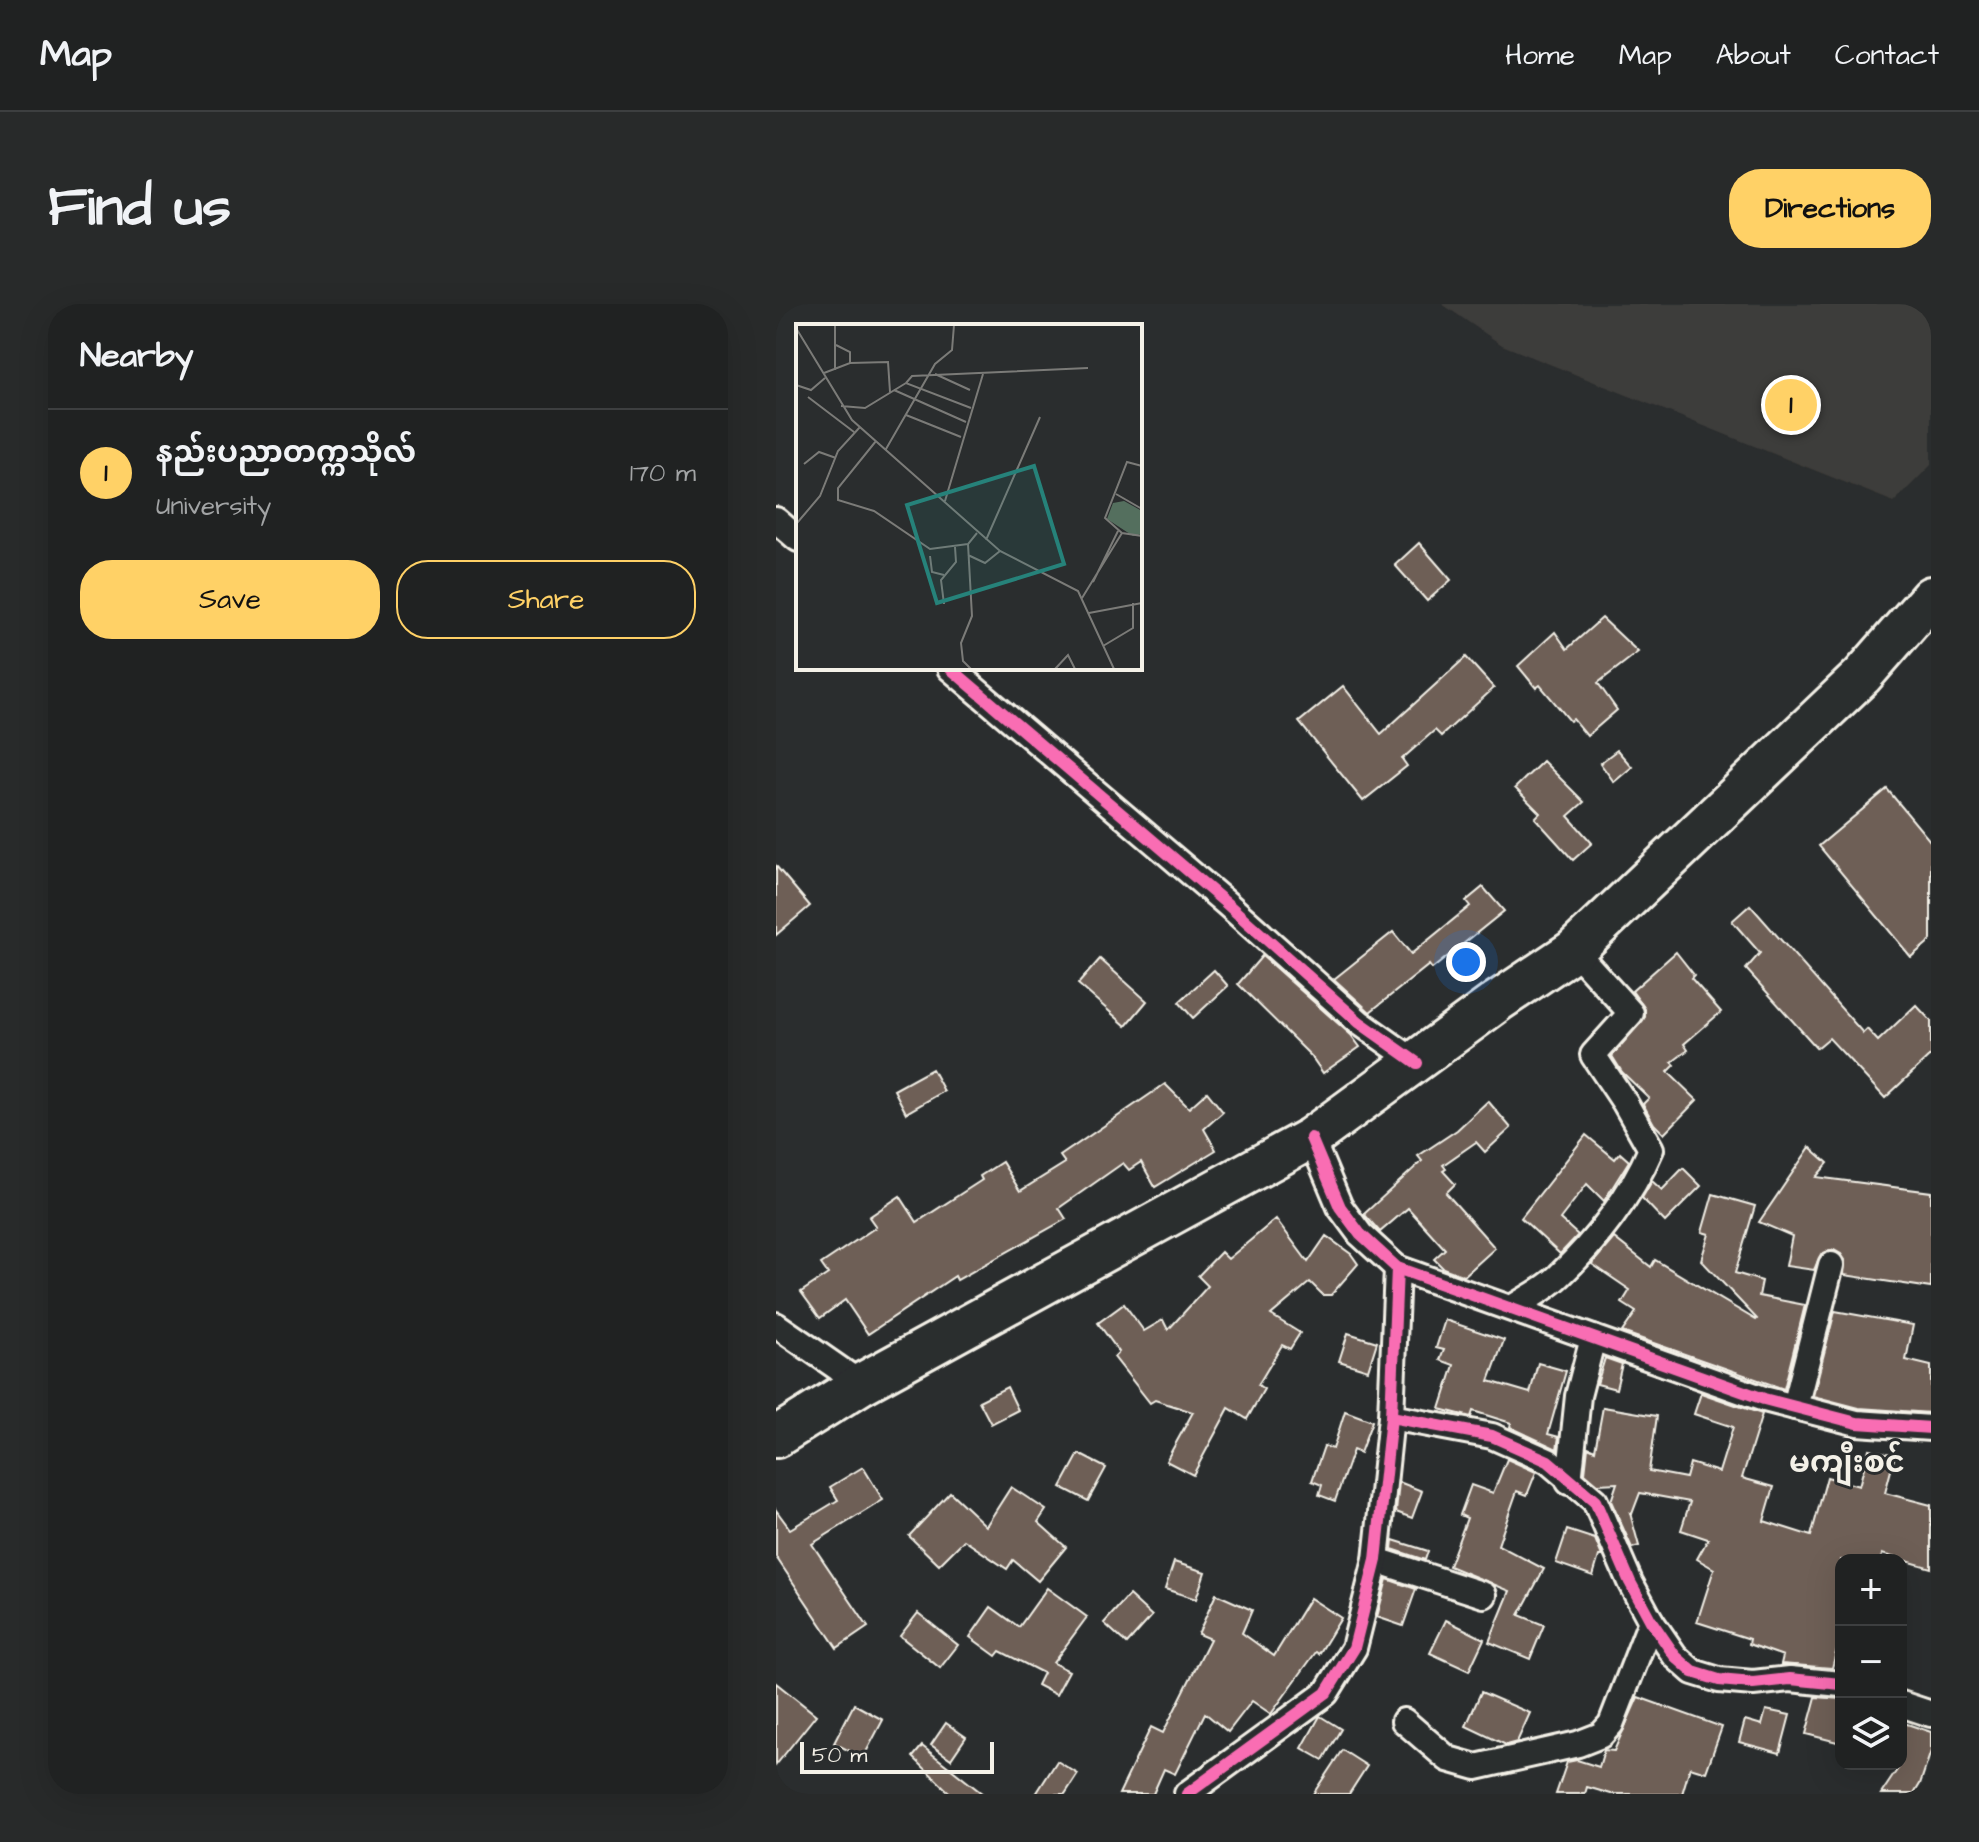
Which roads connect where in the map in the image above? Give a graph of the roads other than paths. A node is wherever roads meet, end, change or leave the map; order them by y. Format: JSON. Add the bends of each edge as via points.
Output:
{"nodes":[{"id":1,"x":776,"y":520,"type":"edge"},
{"id":2,"x":796,"y":537,"type":"edge"},
{"id":3,"x":1923,"y":607,"type":"edge"},
{"id":4,"x":952,"y":670,"type":"edge"},
{"id":5,"x":1574,"y":950,"type":"junction"},
{"id":6,"x":1417,"y":1063,"type":"junction"},
{"id":7,"x":1311,"y":1138,"type":"junction"},
{"id":8,"x":1831,"y":1265,"type":"dead end"},
{"id":9,"x":1397,"y":1268,"type":"junction"},
{"id":10,"x":1512,"y":1308,"type":"junction"},
{"id":11,"x":776,"y":1325,"type":"edge"},
{"id":12,"x":1593,"y":1338,"type":"junction"},
{"id":13,"x":861,"y":1384,"type":"junction"},
{"id":14,"x":1795,"y":1407,"type":"junction"},
{"id":15,"x":1391,"y":1417,"type":"junction"},
{"id":16,"x":1931,"y":1428,"type":"edge"},
{"id":17,"x":776,"y":1437,"type":"edge"},
{"id":18,"x":1569,"y":1482,"type":"junction"},
{"id":19,"x":1376,"y":1560,"type":"junction"},
{"id":20,"x":1484,"y":1595,"type":"dead end"},
{"id":21,"x":1651,"y":1621,"type":"junction"},
{"id":22,"x":1835,"y":1683,"type":"edge"},
{"id":23,"x":1907,"y":1706,"type":"edge"},
{"id":24,"x":1931,"y":1714,"type":"edge"},
{"id":25,"x":1404,"y":1721,"type":"dead end"},
{"id":26,"x":1187,"y":1794,"type":"edge"}],
"edges":[{"from":1,"to":2,"type":"street"},
{"from":3,"to":5,"type":"highway","via":[[1862,676]]},
{"from":4,"to":6,"type":"street","via":[[1359,1022]]},
{"from":5,"to":6,"type":"highway"},
{"from":5,"to":10,"type":"street","via":[[1631,1013],[1593,1055],[1651,1149],[1637,1181],[1558,1278]]},
{"from":6,"to":7,"type":"highway"},
{"from":7,"to":9,"type":"street","via":[[1340,1207]]},
{"from":7,"to":13,"type":"highway"},
{"from":8,"to":14,"type":"street"},
{"from":9,"to":10,"type":"street"},
{"from":9,"to":15,"type":"street"},
{"from":10,"to":12,"type":"street"},
{"from":11,"to":13,"type":"street"},
{"from":12,"to":14,"type":"street"},
{"from":12,"to":18,"type":"street","via":[[1578,1396]]},
{"from":13,"to":17,"type":"highway"},
{"from":14,"to":16,"type":"street","via":[[1857,1423]]},
{"from":15,"to":18,"type":"street","via":[[1492,1436],[1548,1461]]},
{"from":15,"to":19,"type":"street"},
{"from":18,"to":21,"type":"street","via":[[1595,1501]]},
{"from":19,"to":20,"type":"street"},
{"from":19,"to":26,"type":"street","via":[[1354,1648],[1326,1693]]},
{"from":21,"to":22,"type":"street","via":[[1693,1672],[1753,1683],[1790,1679]]},
{"from":21,"to":25,"type":"street","via":[[1611,1724],[1590,1740],[1476,1767],[1448,1759]]},
{"from":23,"to":24,"type":"street"}]}
